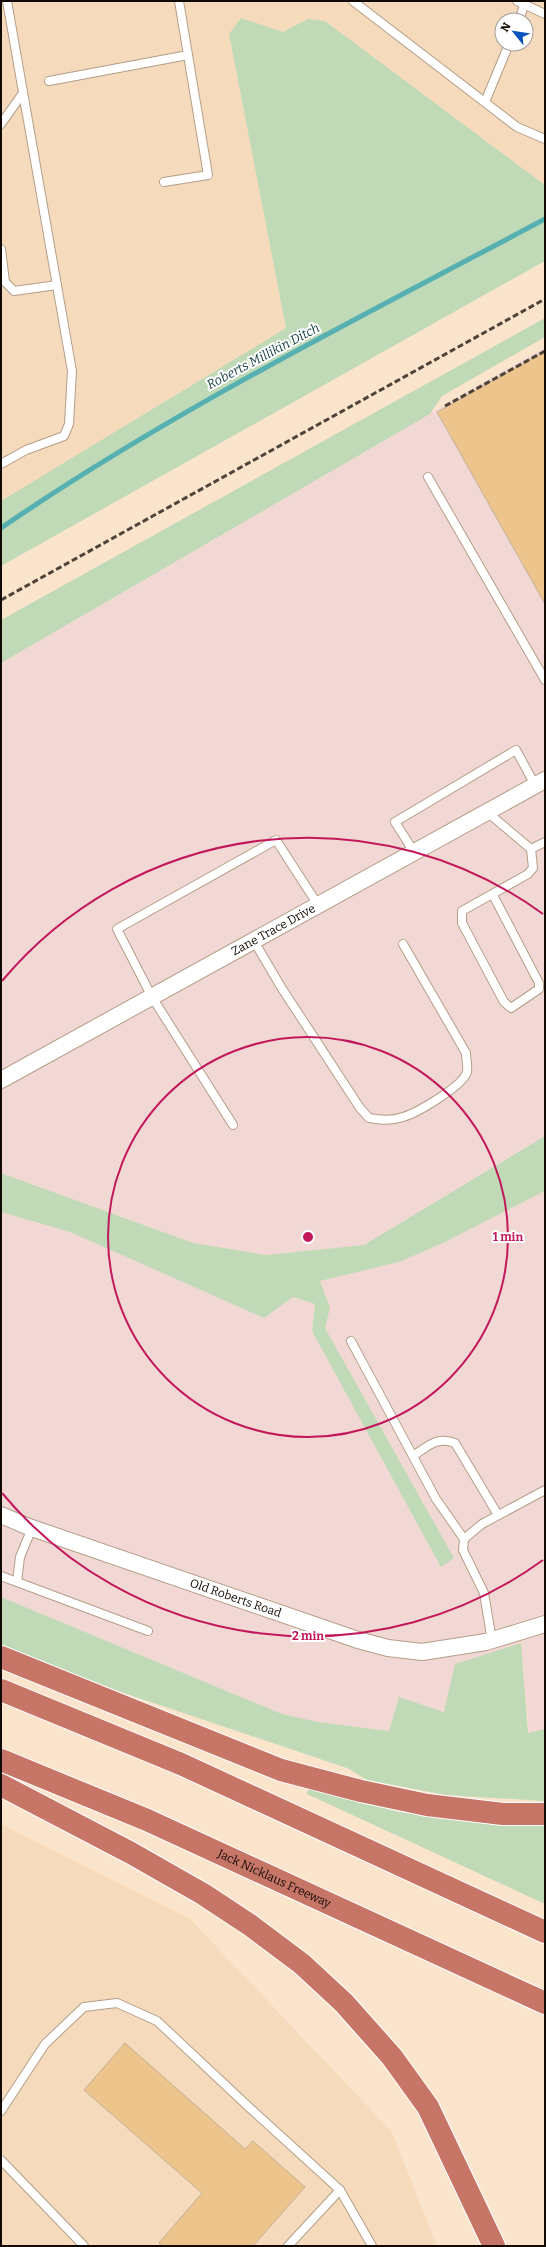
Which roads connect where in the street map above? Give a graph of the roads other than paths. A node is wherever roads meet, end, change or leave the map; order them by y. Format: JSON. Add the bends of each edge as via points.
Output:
{"nodes":[{"id":1,"x":6,"y":1,"type":"edge"},
{"id":2,"x":179,"y":1,"type":"edge"},
{"id":3,"x":353,"y":1,"type":"edge"},
{"id":4,"x":517,"y":1,"type":"edge"},
{"id":5,"x":524,"y":6,"type":"junction"},
{"id":6,"x":522,"y":12,"type":"edge"},
{"id":7,"x":545,"y":14,"type":"edge"},
{"id":8,"x":506,"y":52,"type":"edge"},
{"id":9,"x":188,"y":55,"type":"junction"},
{"id":10,"x":49,"y":81,"type":"dead end"},
{"id":11,"x":23,"y":93,"type":"junction"},
{"id":12,"x":485,"y":102,"type":"junction"},
{"id":13,"x":1,"y":124,"type":"edge"},
{"id":14,"x":545,"y":140,"type":"edge"},
{"id":15,"x":164,"y":182,"type":"dead end"},
{"id":16,"x":1,"y":249,"type":"edge"},
{"id":17,"x":57,"y":285,"type":"junction"},
{"id":18,"x":1,"y":464,"type":"edge"},
{"id":19,"x":428,"y":478,"type":"dead end"},
{"id":20,"x":545,"y":680,"type":"edge"},
{"id":21,"x":540,"y":782,"type":"edge"},
{"id":22,"x":487,"y":812,"type":"junction"},
{"id":23,"x":545,"y":842,"type":"edge"},
{"id":24,"x":531,"y":850,"type":"junction"},
{"id":25,"x":414,"y":852,"type":"junction"},
{"id":26,"x":493,"y":895,"type":"junction"},
{"id":27,"x":318,"y":905,"type":"junction"},
{"id":28,"x":254,"y":941,"type":"junction"},
{"id":29,"x":403,"y":944,"type":"dead end"},
{"id":30,"x":152,"y":996,"type":"junction"},
{"id":31,"x":1,"y":1080,"type":"edge"},
{"id":32,"x":233,"y":1125,"type":"dead end"},
{"id":33,"x":351,"y":1341,"type":"dead end"},
{"id":34,"x":413,"y":1456,"type":"junction"},
{"id":35,"x":545,"y":1490,"type":"edge"},
{"id":36,"x":1,"y":1515,"type":"edge"},
{"id":37,"x":498,"y":1515,"type":"junction"},
{"id":38,"x":32,"y":1528,"type":"junction"},
{"id":39,"x":464,"y":1539,"type":"junction"},
{"id":40,"x":1,"y":1576,"type":"edge"},
{"id":41,"x":17,"y":1582,"type":"junction"},
{"id":42,"x":545,"y":1624,"type":"edge"},
{"id":43,"x":148,"y":1631,"type":"dead end"},
{"id":44,"x":492,"y":1641,"type":"junction"},
{"id":45,"x":1,"y":1657,"type":"edge"},
{"id":46,"x":1,"y":1690,"type":"edge"},
{"id":47,"x":1,"y":1760,"type":"edge"},
{"id":48,"x":1,"y":1785,"type":"edge"},
{"id":49,"x":545,"y":1814,"type":"edge"},
{"id":50,"x":545,"y":1932,"type":"edge"},
{"id":51,"x":545,"y":2003,"type":"edge"},
{"id":52,"x":1,"y":2111,"type":"edge"},
{"id":53,"x":1,"y":2160,"type":"edge"},
{"id":54,"x":340,"y":2190,"type":"junction"},
{"id":55,"x":84,"y":2246,"type":"edge"},
{"id":56,"x":288,"y":2246,"type":"edge"},
{"id":57,"x":372,"y":2246,"type":"edge"},
{"id":58,"x":494,"y":2246,"type":"edge"}],
"edges":[{"from":1,"to":11,"type":"lane"},
{"from":2,"to":9,"type":"lane"},
{"from":3,"to":12,"type":"lane"},
{"from":4,"to":5,"type":"lane"},
{"from":5,"to":6,"type":"lane"},
{"from":5,"to":7,"type":"lane"},
{"from":8,"to":12,"type":"lane"},
{"from":9,"to":10,"type":"lane"},
{"from":9,"to":15,"type":"lane","via":[[208,175]]},
{"from":11,"to":13,"type":"lane"},
{"from":11,"to":17,"type":"lane"},
{"from":12,"to":14,"type":"lane","via":[[517,127]]},
{"from":16,"to":17,"type":"lane","via":[[5,282],[14,291]]},
{"from":17,"to":18,"type":"lane","via":[[72,371],[69,424],[64,436],[26,450]]},
{"from":19,"to":20,"type":"lane"},
{"from":21,"to":22,"type":"street","name":"Zane Trace Drive"},
{"from":21,"to":25,"type":"lane","via":[[516,750],[395,822]]},
{"from":22,"to":24,"type":"lane"},
{"from":22,"to":25,"type":"street","name":"Zane Trace Drive"},
{"from":23,"to":24,"type":"lane"},
{"from":24,"to":26,"type":"lane","via":[[533,868],[528,874]]},
{"from":25,"to":27,"type":"street","name":"Zane Trace Drive"},
{"from":26,"to":26,"type":"lane","via":[[539,983],[539,990],[511,1008],[504,1002],[462,924],[462,911]]},
{"from":27,"to":28,"type":"street","name":"Zane Trace Drive"},
{"from":27,"to":30,"type":"lane","via":[[276,840],[117,929]]},
{"from":28,"to":29,"type":"lane","via":[[280,987],[360,1108],[369,1118],[386,1120],[404,1117],[426,1105],[459,1084],[466,1072],[466,1053]]},
{"from":28,"to":30,"type":"street","name":"Zane Trace Drive"},
{"from":30,"to":31,"type":"street","name":"Zane Trace Drive"},
{"from":30,"to":32,"type":"lane"},
{"from":33,"to":34,"type":"lane"},
{"from":34,"to":37,"type":"lane","via":[[436,1441],[446,1439],[456,1443]]},
{"from":34,"to":39,"type":"lane","via":[[436,1500]]},
{"from":35,"to":37,"type":"lane"},
{"from":36,"to":38,"type":"street","name":"Old Roberts Road"},
{"from":37,"to":39,"type":"lane"},
{"from":38,"to":41,"type":"lane","via":[[20,1557]]},
{"from":38,"to":44,"type":"street","name":"Old Roberts Road","via":[[358,1640],[388,1648],[422,1652]]},
{"from":39,"to":44,"type":"lane","via":[[462,1550],[484,1592]]},
{"from":40,"to":41,"type":"lane"},
{"from":41,"to":43,"type":"lane"},
{"from":42,"to":44,"type":"street","name":"Old Roberts Road"},
{"from":45,"to":49,"type":"highway","via":[[281,1770],[427,1805],[503,1814]]},
{"from":46,"to":50,"type":"highway","via":[[181,1764]]},
{"from":47,"to":51,"type":"highway","name":"Jack Nicklaus Freeway","via":[[147,1820]]},
{"from":48,"to":58,"type":"highway","via":[[203,1894],[302,1964],[339,1998],[392,2057],[428,2107]]},
{"from":52,"to":54,"type":"lane","via":[[45,2044],[84,2007],[117,2003],[157,2021]]},
{"from":53,"to":55,"type":"lane"},
{"from":54,"to":56,"type":"lane"},
{"from":54,"to":57,"type":"lane"}]}
